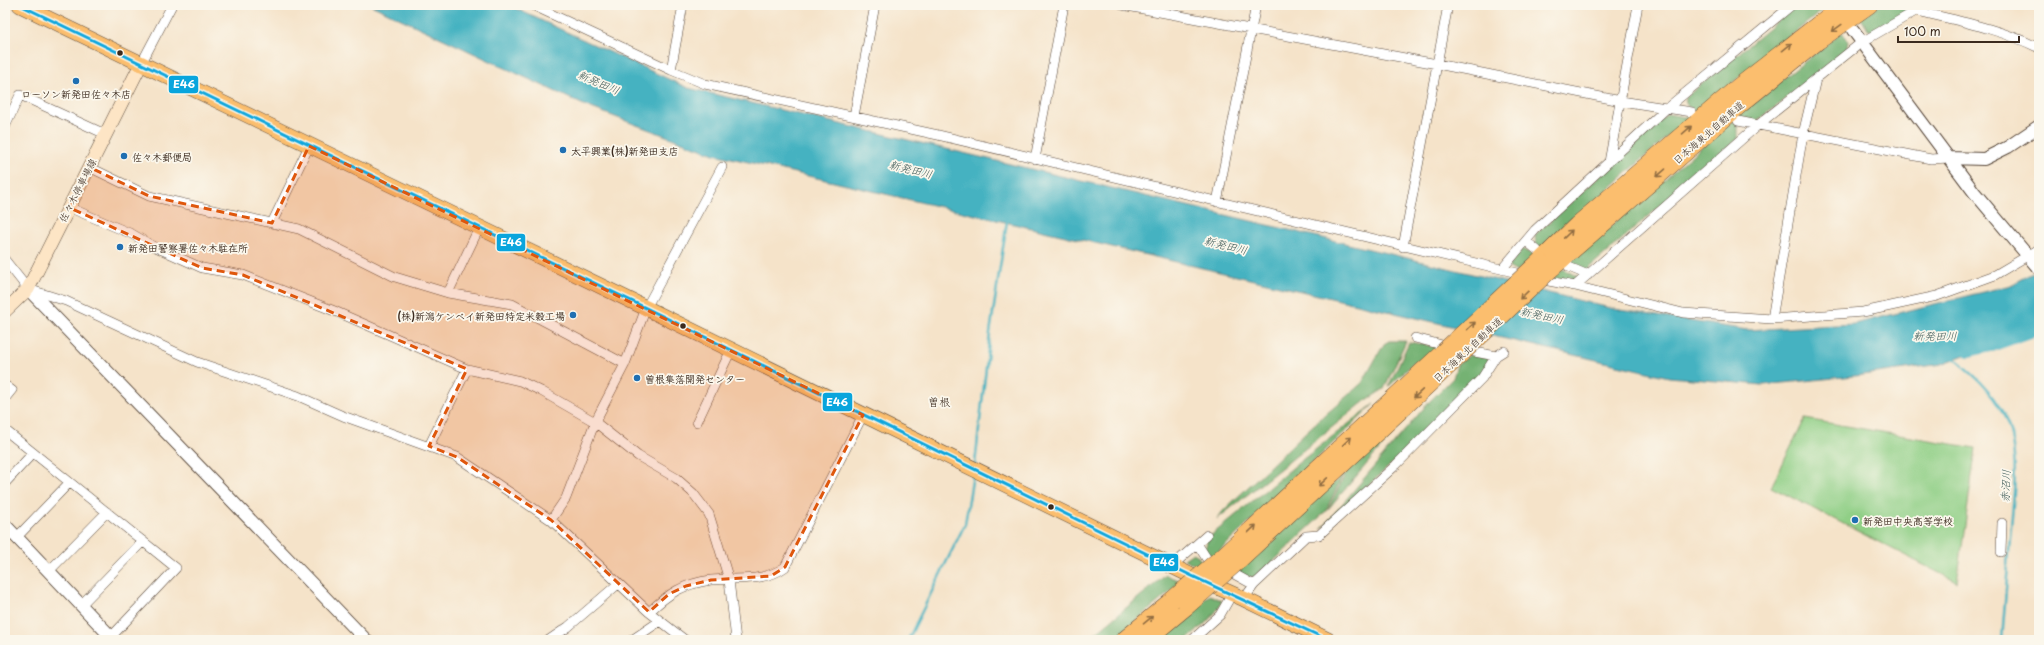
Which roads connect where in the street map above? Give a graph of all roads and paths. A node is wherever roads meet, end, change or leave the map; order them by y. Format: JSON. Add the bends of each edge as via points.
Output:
{"nodes":[{"id":1,"x":20,"y":5,"type":"edge"},
{"id":2,"x":172,"y":5,"type":"edge"},
{"id":3,"x":532,"y":5,"type":"edge"},
{"id":4,"x":683,"y":5,"type":"edge"},
{"id":5,"x":875,"y":5,"type":"edge"},
{"id":6,"x":1064,"y":5,"type":"edge"},
{"id":7,"x":1122,"y":5,"type":"edge"},
{"id":8,"x":1256,"y":5,"type":"edge"},
{"id":9,"x":1448,"y":5,"type":"edge"},
{"id":10,"x":1638,"y":5,"type":"edge"},
{"id":11,"x":1792,"y":5,"type":"edge"},
{"id":12,"x":1843,"y":5,"type":"edge"},
{"id":13,"x":1869,"y":5,"type":"edge"},
{"id":14,"x":1926,"y":5,"type":"edge"},
{"id":15,"x":1917,"y":11,"type":"junction"},
{"id":16,"x":1251,"y":30,"type":"junction"},
{"id":17,"x":1853,"y":30,"type":"dead end"},
{"id":18,"x":1862,"y":42,"type":"junction"},
{"id":19,"x":2039,"y":48,"type":"edge"},
{"id":20,"x":141,"y":64,"type":"junction"},
{"id":21,"x":1437,"y":64,"type":"junction"},
{"id":22,"x":671,"y":70,"type":"junction"},
{"id":23,"x":1816,"y":79,"type":"junction"},
{"id":24,"x":1621,"y":101,"type":"junction"},
{"id":25,"x":1667,"y":108,"type":"junction"},
{"id":26,"x":8,"y":111,"type":"edge"},
{"id":27,"x":1692,"y":112,"type":"dead end"},
{"id":28,"x":854,"y":116,"type":"junction"},
{"id":29,"x":1738,"y":121,"type":"dead end"},
{"id":30,"x":1758,"y":125,"type":"junction"},
{"id":31,"x":2039,"y":126,"type":"edge"},
{"id":32,"x":5,"y":127,"type":"edge"},
{"id":33,"x":105,"y":134,"type":"junction"},
{"id":34,"x":1803,"y":134,"type":"junction"},
{"id":35,"x":309,"y":146,"type":"junction"},
{"id":36,"x":1949,"y":158,"type":"junction"},
{"id":37,"x":1035,"y":159,"type":"junction"},
{"id":38,"x":1609,"y":162,"type":"junction"},
{"id":39,"x":89,"y":167,"type":"junction"},
{"id":40,"x":722,"y":167,"type":"dead end"},
{"id":41,"x":1217,"y":202,"type":"junction"},
{"id":42,"x":68,"y":208,"type":"junction"},
{"id":43,"x":272,"y":223,"type":"junction"},
{"id":44,"x":479,"y":228,"type":"junction"},
{"id":45,"x":1526,"y":241,"type":"junction"},
{"id":46,"x":1403,"y":247,"type":"junction"},
{"id":47,"x":2039,"y":249,"type":"edge"},
{"id":48,"x":5,"y":260,"type":"edge"},
{"id":49,"x":1550,"y":261,"type":"junction"},
{"id":50,"x":2033,"y":262,"type":"edge"},
{"id":51,"x":1502,"y":269,"type":"junction"},
{"id":52,"x":1588,"y":275,"type":"junction"},
{"id":53,"x":1575,"y":286,"type":"junction"},
{"id":54,"x":28,"y":289,"type":"junction"},
{"id":55,"x":448,"y":293,"type":"junction"},
{"id":56,"x":646,"y":308,"type":"junction"},
{"id":57,"x":5,"y":311,"type":"edge"},
{"id":58,"x":1772,"y":319,"type":"junction"},
{"id":59,"x":1414,"y":338,"type":"dead end"},
{"id":60,"x":731,"y":350,"type":"junction"},
{"id":61,"x":625,"y":364,"type":"junction"},
{"id":62,"x":467,"y":368,"type":"junction"},
{"id":63,"x":5,"y":384,"type":"edge"},
{"id":64,"x":5,"y":400,"type":"edge"},
{"id":65,"x":863,"y":415,"type":"junction"},
{"id":66,"x":595,"y":422,"type":"junction"},
{"id":67,"x":697,"y":422,"type":"dead end"},
{"id":68,"x":5,"y":430,"type":"edge"},
{"id":69,"x":429,"y":446,"type":"junction"},
{"id":70,"x":33,"y":453,"type":"junction"},
{"id":71,"x":5,"y":483,"type":"edge"},
{"id":72,"x":69,"y":483,"type":"junction"},
{"id":73,"x":107,"y":512,"type":"junction"},
{"id":74,"x":551,"y":520,"type":"junction"},
{"id":75,"x":2002,"y":523,"type":"dead end"},
{"id":76,"x":5,"y":525,"type":"edge"},
{"id":77,"x":1207,"y":535,"type":"dead end"},
{"id":78,"x":17,"y":537,"type":"junction"},
{"id":79,"x":143,"y":541,"type":"junction"},
{"id":80,"x":1198,"y":545,"type":"junction"},
{"id":81,"x":2001,"y":552,"type":"dead end"},
{"id":82,"x":1172,"y":566,"type":"junction"},
{"id":83,"x":49,"y":571,"type":"junction"},
{"id":84,"x":729,"y":580,"type":"junction"},
{"id":85,"x":618,"y":584,"type":"junction"},
{"id":86,"x":1254,"y":586,"type":"junction"},
{"id":87,"x":1238,"y":596,"type":"junction"},
{"id":88,"x":1179,"y":603,"type":"junction"},
{"id":89,"x":81,"y":605,"type":"junction"},
{"id":90,"x":649,"y":612,"type":"junction"},
{"id":91,"x":660,"y":621,"type":"junction"},
{"id":92,"x":113,"y":639,"type":"edge"},
{"id":93,"x":366,"y":640,"type":"edge"},
{"id":94,"x":549,"y":640,"type":"edge"},
{"id":95,"x":632,"y":640,"type":"edge"},
{"id":96,"x":685,"y":640,"type":"edge"},
{"id":97,"x":736,"y":640,"type":"edge"},
{"id":98,"x":1124,"y":640,"type":"edge"},
{"id":99,"x":1146,"y":640,"type":"edge"},
{"id":100,"x":1192,"y":640,"type":"edge"},
{"id":101,"x":1328,"y":640,"type":"edge"}],
"edges":[{"from":1,"to":20,"type":"main road"},
{"from":2,"to":20,"type":"street"},
{"from":3,"to":22,"type":"street"},
{"from":4,"to":22,"type":"street"},
{"from":5,"to":28,"type":"street"},
{"from":6,"to":37,"type":"street"},
{"from":7,"to":16,"type":"street"},
{"from":8,"to":16,"type":"street"},
{"from":9,"to":21,"type":"street"},
{"from":10,"to":24,"type":"street"},
{"from":11,"to":25,"type":"street"},
{"from":49,"to":12,"type":"highway","name":"日本海東北自動車道","one_way":true,"via":[[1577,225],[1738,87]]},
{"from":13,"to":49,"type":"highway","name":"日本海東北自動車道","one_way":true,"via":[[1818,41]]},
{"from":14,"to":15,"type":"street"},
{"from":15,"to":18,"type":"street"},
{"from":15,"to":19,"type":"street","via":[[2021,39]]},
{"from":16,"to":21,"type":"street"},
{"from":16,"to":41,"type":"street"},
{"from":17,"to":18,"type":"street"},
{"from":18,"to":23,"type":"street"},
{"from":18,"to":36,"type":"street"},
{"from":20,"to":33,"type":"main road","name":"佐々木停車場線"},
{"from":20,"to":35,"type":"main road"},
{"from":21,"to":24,"type":"street"},
{"from":21,"to":46,"type":"street"},
{"from":22,"to":28,"type":"street","via":[[705,84]]},
{"from":23,"to":30,"type":"street"},
{"from":23,"to":34,"type":"street"},
{"from":24,"to":25,"type":"street"},
{"from":24,"to":38,"type":"street"},
{"from":25,"to":27,"type":"street"},
{"from":25,"to":38,"type":"street"},
{"from":26,"to":32,"type":"street"},
{"from":26,"to":33,"type":"street","via":[[20,95]]},
{"from":28,"to":37,"type":"street"},
{"from":29,"to":30,"type":"street"},
{"from":30,"to":34,"type":"street"},
{"from":30,"to":52,"type":"street"},
{"from":31,"to":36,"type":"street","via":[[2008,147],[1984,159]]},
{"from":33,"to":39,"type":"main road","name":"佐々木停車場線"},
{"from":34,"to":36,"type":"street","via":[[1931,159]]},
{"from":34,"to":58,"type":"street"},
{"from":35,"to":43,"type":"street"},
{"from":35,"to":44,"type":"main road"},
{"from":36,"to":50,"type":"street"},
{"from":37,"to":41,"type":"street"},
{"from":38,"to":45,"type":"street"},
{"from":39,"to":42,"type":"main road","name":"佐々木停車場線"},
{"from":39,"to":43,"type":"street","via":[[149,196]]},
{"from":40,"to":56,"type":"street"},
{"from":41,"to":46,"type":"street"},
{"from":42,"to":54,"type":"main road","name":"佐々木停車場線"},
{"from":42,"to":62,"type":"street","via":[[132,234],[202,268],[243,275]]},
{"from":43,"to":55,"type":"street","via":[[299,229],[395,277]]},
{"from":44,"to":55,"type":"street"},
{"from":44,"to":56,"type":"main road"},
{"from":45,"to":49,"type":"street"},
{"from":45,"to":51,"type":"street"},
{"from":46,"to":51,"type":"street"},
{"from":47,"to":50,"type":"street"},
{"from":48,"to":54,"type":"street"},
{"from":49,"to":52,"type":"street"},
{"from":49,"to":88,"type":"highway","name":"日本海東北自動車道","bridge":true,"via":[[1230,559]]},
{"from":50,"to":58,"type":"street","via":[[1937,296],[1863,312]]},
{"from":51,"to":53,"type":"street","via":[[1549,282]]},
{"from":52,"to":53,"type":"street"},
{"from":53,"to":58,"type":"street","via":[[1683,313]]},
{"from":54,"to":57,"type":"main road","name":"佐々木停車場線"},
{"from":54,"to":69,"type":"street","via":[[66,301],[197,362],[298,396],[343,416]]},
{"from":54,"to":93,"type":"street"},
{"from":55,"to":61,"type":"street","via":[[512,304]]},
{"from":56,"to":60,"type":"main road"},
{"from":56,"to":61,"type":"street"},
{"from":59,"to":86,"type":"street","via":[[1474,352],[1500,353],[1482,378],[1396,465],[1319,535],[1306,536]]},
{"from":60,"to":65,"type":"main road"},
{"from":60,"to":67,"type":"street"},
{"from":61,"to":66,"type":"street"},
{"from":62,"to":66,"type":"street","via":[[520,381]]},
{"from":62,"to":69,"type":"street"},
{"from":63,"to":64,"type":"street","via":[[13,390]]},
{"from":65,"to":82,"type":"main road"},
{"from":65,"to":84,"type":"street","via":[[785,567],[771,576]]},
{"from":66,"to":74,"type":"street","via":[[566,498]]},
{"from":66,"to":84,"type":"street","via":[[638,456],[676,478],[693,493],[709,514]]},
{"from":68,"to":70,"type":"street"},
{"from":69,"to":74,"type":"street","via":[[457,457]]},
{"from":70,"to":71,"type":"street"},
{"from":70,"to":72,"type":"street"},
{"from":72,"to":73,"type":"street"},
{"from":72,"to":78,"type":"street"},
{"from":73,"to":79,"type":"street"},
{"from":73,"to":83,"type":"street"},
{"from":74,"to":85,"type":"street"},
{"from":75,"to":81,"type":"street"},
{"from":76,"to":78,"type":"street"},
{"from":77,"to":80,"type":"street"},
{"from":78,"to":83,"type":"street"},
{"from":79,"to":89,"type":"street"},
{"from":79,"to":92,"type":"street","via":[[176,568]]},
{"from":80,"to":82,"type":"street"},
{"from":80,"to":86,"type":"street","via":[[1207,559]]},
{"from":82,"to":87,"type":"main road"},
{"from":83,"to":89,"type":"street"},
{"from":84,"to":90,"type":"street","via":[[711,580],[686,586],[669,594]]},
{"from":84,"to":97,"type":"street"},
{"from":85,"to":90,"type":"street"},
{"from":85,"to":94,"type":"street"},
{"from":86,"to":87,"type":"street"},
{"from":87,"to":100,"type":"street"},
{"from":87,"to":101,"type":"main road"},
{"from":98,"to":88,"type":"highway","name":"日本海東北自動車道","one_way":true},
{"from":88,"to":99,"type":"highway","name":"日本海東北自動車道"},
{"from":89,"to":92,"type":"street"},
{"from":90,"to":91,"type":"street"},
{"from":91,"to":95,"type":"street"},
{"from":91,"to":96,"type":"street"}]}
